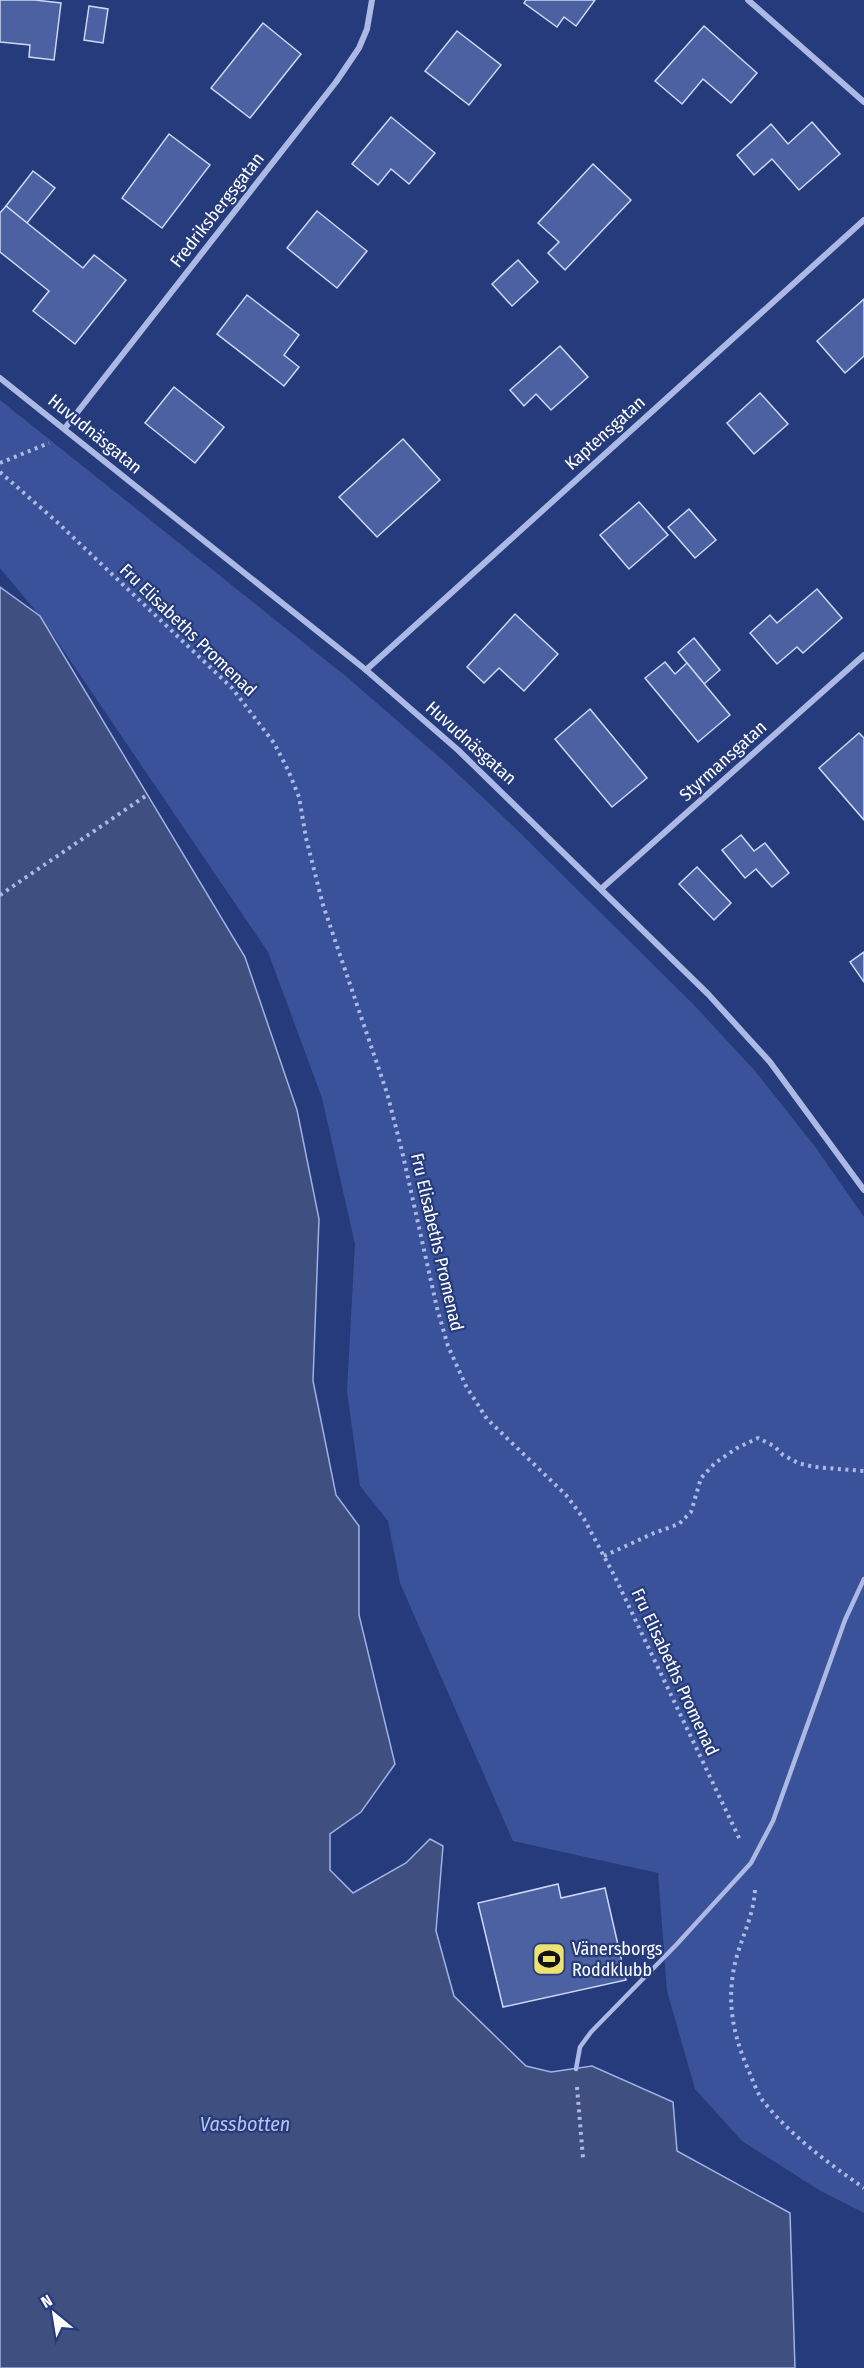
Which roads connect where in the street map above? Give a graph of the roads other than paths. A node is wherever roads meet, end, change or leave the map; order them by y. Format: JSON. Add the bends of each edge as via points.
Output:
{"nodes":[{"id":1,"x":372,"y":0,"type":"edge"},
{"id":2,"x":748,"y":0,"type":"edge"},
{"id":3,"x":864,"y":102,"type":"edge"},
{"id":4,"x":864,"y":220,"type":"edge"},
{"id":5,"x":0,"y":378,"type":"edge"},
{"id":6,"x":65,"y":428,"type":"junction"},
{"id":7,"x":864,"y":655,"type":"edge"},
{"id":8,"x":366,"y":669,"type":"junction"},
{"id":9,"x":602,"y":889,"type":"junction"},
{"id":10,"x":864,"y":1190,"type":"edge"},
{"id":11,"x":864,"y":1579,"type":"edge"},
{"id":12,"x":576,"y":2069,"type":"road end"}],
"edges":[{"from":1,"to":6,"type":"street","name":"Fredriksbergsgatan","via":[[368,29],[336,82]]},
{"from":2,"to":3,"type":"street"},
{"from":4,"to":8,"type":"street","name":"Kaptensgatan"},
{"from":5,"to":6,"type":"street","name":"Huvudnäsgatan"},
{"from":6,"to":8,"type":"street","name":"Huvudnäsgatan"},
{"from":7,"to":9,"type":"street","name":"Styrmansgatan"},
{"from":8,"to":9,"type":"street","name":"Huvudnäsgatan","via":[[458,750]]},
{"from":9,"to":10,"type":"street","name":"Huvudnäsgatan","via":[[770,1062]]},
{"from":11,"to":12,"type":"lane","via":[[845,1620],[773,1821],[751,1863],[591,2032],[580,2047]]}]}
